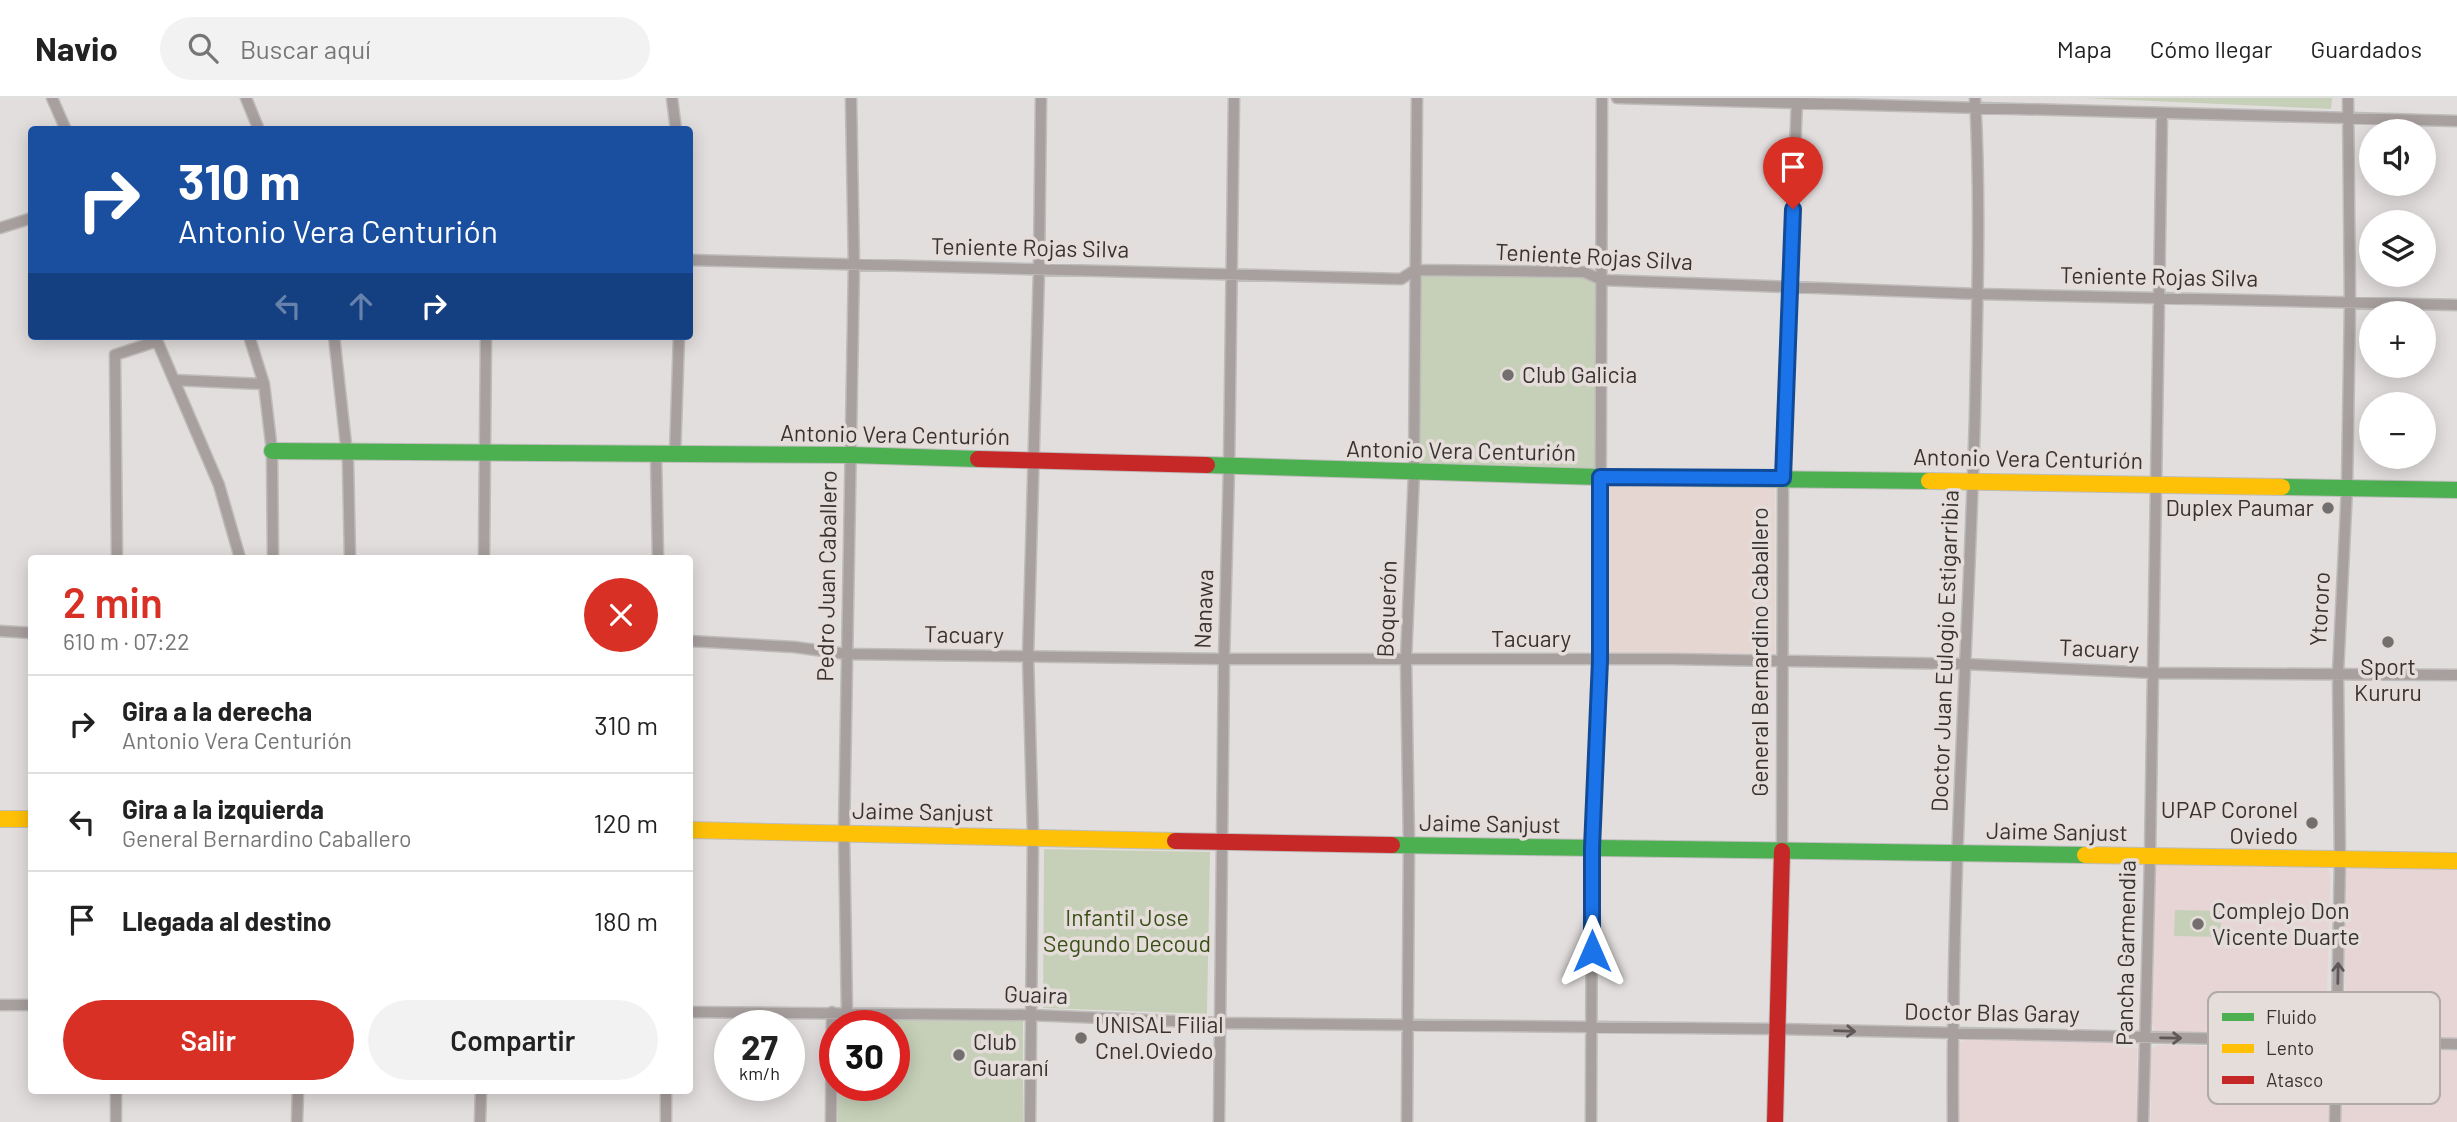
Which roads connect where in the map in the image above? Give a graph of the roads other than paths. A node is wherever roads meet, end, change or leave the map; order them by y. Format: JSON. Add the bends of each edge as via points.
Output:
{"nodes":[{"id":1,"x":52,"y":98,"type":"edge"},
{"id":2,"x":246,"y":98,"type":"edge"},
{"id":3,"x":672,"y":98,"type":"edge"},
{"id":4,"x":851,"y":98,"type":"edge"},
{"id":5,"x":1041,"y":98,"type":"edge"},
{"id":6,"x":1234,"y":98,"type":"edge"},
{"id":7,"x":1417,"y":98,"type":"edge"},
{"id":8,"x":1602,"y":98,"type":"edge"},
{"id":9,"x":1618,"y":98,"type":"edge"},
{"id":10,"x":2348,"y":98,"type":"edge"},
{"id":11,"x":1797,"y":101,"type":"edge"},
{"id":12,"x":1976,"y":103,"type":"edge"},
{"id":13,"x":2162,"y":114,"type":"junction"},
{"id":14,"x":2347,"y":119,"type":"junction"},
{"id":15,"x":2457,"y":121,"type":"edge"},
{"id":16,"x":64,"y":126,"type":"edge"},
{"id":17,"x":257,"y":126,"type":"edge"},
{"id":18,"x":676,"y":126,"type":"edge"},
{"id":19,"x":28,"y":219,"type":"edge"},
{"id":20,"x":0,"y":228,"type":"edge"},
{"id":21,"x":693,"y":260,"type":"edge"},
{"id":22,"x":854,"y":265,"type":"junction"},
{"id":23,"x":1039,"y":270,"type":"junction"},
{"id":24,"x":1415,"y":270,"type":"junction"},
{"id":25,"x":1233,"y":274,"type":"junction"},
{"id":26,"x":1602,"y":280,"type":"junction"},
{"id":27,"x":1790,"y":287,"type":"junction"},
{"id":28,"x":1978,"y":294,"type":"junction"},
{"id":29,"x":2160,"y":298,"type":"junction"},
{"id":30,"x":2350,"y":303,"type":"junction"},
{"id":31,"x":2457,"y":305,"type":"edge"},
{"id":32,"x":151,"y":340,"type":"edge"},
{"id":33,"x":157,"y":340,"type":"edge"},
{"id":34,"x":250,"y":340,"type":"edge"},
{"id":35,"x":334,"y":340,"type":"edge"},
{"id":36,"x":486,"y":340,"type":"edge"},
{"id":37,"x":679,"y":340,"type":"edge"},
{"id":38,"x":174,"y":380,"type":"junction"},
{"id":39,"x":264,"y":383,"type":"junction"},
{"id":40,"x":272,"y":451,"type":"junction"},
{"id":41,"x":347,"y":452,"type":"junction"},
{"id":42,"x":486,"y":453,"type":"junction"},
{"id":43,"x":675,"y":454,"type":"junction"},
{"id":44,"x":656,"y":455,"type":"junction"},
{"id":45,"x":851,"y":455,"type":"junction"},
{"id":46,"x":1034,"y":461,"type":"junction"},
{"id":47,"x":1229,"y":467,"type":"junction"},
{"id":48,"x":1414,"y":473,"type":"junction"},
{"id":49,"x":1600,"y":477,"type":"junction"},
{"id":50,"x":1783,"y":478,"type":"junction"},
{"id":51,"x":1973,"y":481,"type":"junction"},
{"id":52,"x":2154,"y":484,"type":"junction"},
{"id":53,"x":2347,"y":488,"type":"junction"},
{"id":54,"x":2457,"y":490,"type":"edge"},
{"id":55,"x":117,"y":555,"type":"edge"},
{"id":56,"x":239,"y":555,"type":"edge"},
{"id":57,"x":273,"y":555,"type":"edge"},
{"id":58,"x":350,"y":555,"type":"edge"},
{"id":59,"x":484,"y":555,"type":"edge"},
{"id":60,"x":658,"y":555,"type":"edge"},
{"id":61,"x":0,"y":631,"type":"edge"},
{"id":62,"x":28,"y":633,"type":"edge"},
{"id":63,"x":693,"y":641,"type":"edge"},
{"id":64,"x":846,"y":654,"type":"junction"},
{"id":65,"x":1028,"y":656,"type":"junction"},
{"id":66,"x":1224,"y":659,"type":"junction"},
{"id":67,"x":1406,"y":659,"type":"junction"},
{"id":68,"x":1600,"y":660,"type":"junction"},
{"id":69,"x":1783,"y":663,"type":"junction"},
{"id":70,"x":1965,"y":664,"type":"junction"},
{"id":71,"x":2153,"y":673,"type":"junction"},
{"id":72,"x":2337,"y":673,"type":"junction"},
{"id":73,"x":2457,"y":675,"type":"edge"},
{"id":74,"x":0,"y":819,"type":"edge"},
{"id":75,"x":28,"y":819,"type":"edge"},
{"id":76,"x":693,"y":830,"type":"edge"},
{"id":77,"x":844,"y":833,"type":"junction"},
{"id":78,"x":1033,"y":838,"type":"junction"},
{"id":79,"x":1223,"y":842,"type":"junction"},
{"id":80,"x":1409,"y":845,"type":"junction"},
{"id":81,"x":1592,"y":848,"type":"junction"},
{"id":82,"x":1782,"y":851,"type":"junction"},
{"id":83,"x":1958,"y":853,"type":"junction"},
{"id":84,"x":2150,"y":857,"type":"junction"},
{"id":85,"x":2340,"y":860,"type":"junction"},
{"id":86,"x":2457,"y":862,"type":"edge"},
{"id":87,"x":2338,"y":992,"type":"edge"},
{"id":88,"x":0,"y":1005,"type":"edge"},
{"id":89,"x":28,"y":1005,"type":"edge"},
{"id":90,"x":847,"y":1010,"type":"edge"},
{"id":91,"x":693,"y":1012,"type":"edge"},
{"id":92,"x":819,"y":1012,"type":"edge"},
{"id":93,"x":910,"y":1014,"type":"edge"},
{"id":94,"x":1031,"y":1015,"type":"junction"},
{"id":95,"x":1220,"y":1023,"type":"junction"},
{"id":96,"x":1409,"y":1025,"type":"junction"},
{"id":97,"x":1592,"y":1028,"type":"junction"},
{"id":98,"x":1777,"y":1029,"type":"junction"},
{"id":99,"x":1952,"y":1034,"type":"junction"},
{"id":100,"x":2146,"y":1037,"type":"junction"},
{"id":101,"x":2208,"y":1038,"type":"edge"},
{"id":102,"x":116,"y":1094,"type":"edge"},
{"id":103,"x":298,"y":1094,"type":"edge"},
{"id":104,"x":481,"y":1094,"type":"edge"},
{"id":105,"x":666,"y":1094,"type":"edge"},
{"id":106,"x":831,"y":1101,"type":"edge"},
{"id":107,"x":2335,"y":1104,"type":"edge"},
{"id":108,"x":116,"y":1122,"type":"edge"},
{"id":109,"x":297,"y":1122,"type":"edge"},
{"id":110,"x":480,"y":1122,"type":"edge"},
{"id":111,"x":666,"y":1122,"type":"edge"},
{"id":112,"x":831,"y":1122,"type":"edge"},
{"id":113,"x":1030,"y":1122,"type":"edge"},
{"id":114,"x":1219,"y":1122,"type":"edge"},
{"id":115,"x":1406,"y":1122,"type":"edge"},
{"id":116,"x":1591,"y":1122,"type":"edge"},
{"id":117,"x":1775,"y":1122,"type":"edge"},
{"id":118,"x":1953,"y":1122,"type":"edge"},
{"id":119,"x":2143,"y":1122,"type":"edge"},
{"id":120,"x":2335,"y":1122,"type":"edge"}],
"edges":[{"from":1,"to":16,"type":"street"},
{"from":2,"to":17,"type":"street"},
{"from":3,"to":18,"type":"street"},
{"from":4,"to":22,"type":"street","name":"Pedro Juan Caballero"},
{"from":5,"to":23,"type":"street"},
{"from":6,"to":25,"type":"street","name":"Nanawa"},
{"from":7,"to":24,"type":"street","name":"Boquerón"},
{"from":8,"to":26,"type":"street"},
{"from":9,"to":11,"type":"street"},
{"from":10,"to":14,"type":"street","name":"Ytororo"},
{"from":11,"to":12,"type":"street"},
{"from":11,"to":27,"type":"street","name":"General Bernardino Caballero"},
{"from":12,"to":13,"type":"street"},
{"from":12,"to":28,"type":"street","name":"Doctor Juan Eulogio Estigarribia"},
{"from":13,"to":14,"type":"street"},
{"from":13,"to":29,"type":"street","name":"Pancha Garmendia"},
{"from":14,"to":15,"type":"street"},
{"from":14,"to":30,"type":"street","name":"Ytororo"},
{"from":19,"to":20,"type":"street"},
{"from":21,"to":22,"type":"street","name":"Teniente Rojas Silva"},
{"from":22,"to":23,"type":"street","name":"Teniente Rojas Silva"},
{"from":22,"to":45,"type":"street","name":"Pedro Juan Caballero"},
{"from":23,"to":25,"type":"street","name":"Teniente Rojas Silva"},
{"from":23,"to":46,"type":"street"},
{"from":24,"to":25,"type":"street","name":"Teniente Rojas Silva","via":[[1401,279]]},
{"from":24,"to":26,"type":"street","name":"Teniente Rojas Silva","via":[[1584,272]]},
{"from":24,"to":48,"type":"street","name":"Boquerón"},
{"from":25,"to":47,"type":"street","name":"Nanawa"},
{"from":26,"to":27,"type":"street","name":"Teniente Rojas Silva"},
{"from":26,"to":49,"type":"street"},
{"from":27,"to":28,"type":"street","name":"Teniente Rojas Silva"},
{"from":27,"to":50,"type":"street","name":"General Bernardino Caballero"},
{"from":28,"to":29,"type":"street","name":"Teniente Rojas Silva"},
{"from":28,"to":51,"type":"street","name":"Doctor Juan Eulogio Estigarribia"},
{"from":29,"to":30,"type":"street","name":"Teniente Rojas Silva"},
{"from":29,"to":52,"type":"street","name":"Pancha Garmendia"},
{"from":30,"to":31,"type":"street","name":"Teniente Rojas Silva"},
{"from":30,"to":53,"type":"street","name":"Ytororo"},
{"from":32,"to":55,"type":"street","via":[[114,355]]},
{"from":33,"to":38,"type":"street"},
{"from":34,"to":39,"type":"street"},
{"from":35,"to":41,"type":"street"},
{"from":36,"to":42,"type":"street"},
{"from":37,"to":43,"type":"street"},
{"from":38,"to":39,"type":"street"},
{"from":38,"to":56,"type":"street","via":[[219,485]]},
{"from":39,"to":40,"type":"street"},
{"from":40,"to":41,"type":"street","name":"Antonio Vera Centurión"},
{"from":40,"to":57,"type":"street"},
{"from":41,"to":42,"type":"street","name":"Antonio Vera Centurión"},
{"from":41,"to":58,"type":"street"},
{"from":42,"to":44,"type":"street","name":"Antonio Vera Centurión"},
{"from":42,"to":59,"type":"street"},
{"from":43,"to":44,"type":"street","name":"Antonio Vera Centurión"},
{"from":43,"to":45,"type":"street","name":"Antonio Vera Centurión"},
{"from":44,"to":60,"type":"street"},
{"from":45,"to":46,"type":"street","name":"Antonio Vera Centurión"},
{"from":45,"to":64,"type":"street","name":"Pedro Juan Caballero"},
{"from":46,"to":47,"type":"street","name":"Antonio Vera Centurión"},
{"from":46,"to":65,"type":"street"},
{"from":47,"to":48,"type":"street","name":"Antonio Vera Centurión"},
{"from":47,"to":66,"type":"street","name":"Nanawa"},
{"from":48,"to":49,"type":"street","name":"Antonio Vera Centurión"},
{"from":48,"to":67,"type":"street","name":"Boquerón"},
{"from":49,"to":50,"type":"street","name":"Antonio Vera Centurión"},
{"from":49,"to":68,"type":"street"},
{"from":50,"to":51,"type":"street","name":"Antonio Vera Centurión"},
{"from":50,"to":69,"type":"street","name":"General Bernardino Caballero"},
{"from":51,"to":52,"type":"street","name":"Antonio Vera Centurión"},
{"from":51,"to":70,"type":"street","name":"Doctor Juan Eulogio Estigarribia"},
{"from":52,"to":53,"type":"street","name":"Antonio Vera Centurión"},
{"from":52,"to":71,"type":"street","name":"Pancha Garmendia"},
{"from":53,"to":54,"type":"street","name":"Antonio Vera Centurión"},
{"from":53,"to":72,"type":"street","name":"Ytororo"},
{"from":61,"to":62,"type":"street"},
{"from":63,"to":64,"type":"street","name":"Tacuary"},
{"from":64,"to":65,"type":"street","name":"Tacuary"},
{"from":64,"to":77,"type":"street","name":"Pedro Juan Caballero"},
{"from":65,"to":66,"type":"street","name":"Tacuary"},
{"from":65,"to":78,"type":"street"},
{"from":66,"to":67,"type":"street","name":"Tacuary"},
{"from":66,"to":79,"type":"street","name":"Nanawa"},
{"from":67,"to":68,"type":"street","name":"Tacuary"},
{"from":67,"to":80,"type":"street","name":"Boquerón"},
{"from":68,"to":69,"type":"street","name":"Tacuary"},
{"from":68,"to":81,"type":"street"},
{"from":69,"to":70,"type":"street","name":"Tacuary"},
{"from":69,"to":82,"type":"street","name":"General Bernardino Caballero"},
{"from":70,"to":71,"type":"street","name":"Tacuary"},
{"from":70,"to":83,"type":"street","name":"Doctor Juan Eulogio Estigarribia"},
{"from":71,"to":72,"type":"street","name":"Tacuary"},
{"from":71,"to":84,"type":"street","name":"Pancha Garmendia"},
{"from":72,"to":73,"type":"street","name":"Tacuary"},
{"from":72,"to":85,"type":"street","name":"Ytororo"},
{"from":74,"to":75,"type":"street"},
{"from":76,"to":77,"type":"street","name":"Jaime Sanjust"},
{"from":77,"to":78,"type":"street","name":"Jaime Sanjust"},
{"from":77,"to":90,"type":"street","name":"Pedro Juan Caballero"},
{"from":78,"to":79,"type":"street","name":"Jaime Sanjust"},
{"from":78,"to":94,"type":"street"},
{"from":79,"to":80,"type":"street","name":"Jaime Sanjust"},
{"from":79,"to":95,"type":"street","name":"Nanawa"},
{"from":80,"to":81,"type":"street","name":"Jaime Sanjust"},
{"from":80,"to":96,"type":"street","name":"Boquerón"},
{"from":81,"to":82,"type":"street","name":"Jaime Sanjust"},
{"from":81,"to":97,"type":"street"},
{"from":82,"to":83,"type":"street","name":"Jaime Sanjust"},
{"from":82,"to":98,"type":"street","name":"General Bernardino Caballero"},
{"from":83,"to":84,"type":"street","name":"Jaime Sanjust"},
{"from":83,"to":99,"type":"street","name":"Doctor Juan Eulogio Estigarribia"},
{"from":84,"to":85,"type":"street","name":"Jaime Sanjust"},
{"from":84,"to":100,"type":"street","name":"Pancha Garmendia"},
{"from":85,"to":86,"type":"street","name":"Jaime Sanjust"},
{"from":87,"to":85,"type":"street","name":"Ytororo","one_way":true},
{"from":88,"to":89,"type":"street"},
{"from":91,"to":92,"type":"street","name":"Guaira"},
{"from":93,"to":94,"type":"street","name":"Guaira"},
{"from":94,"to":95,"type":"street","name":"Guaira"},
{"from":94,"to":113,"type":"street"},
{"from":95,"to":96,"type":"street","name":"Guaira"},
{"from":95,"to":114,"type":"street","name":"Nanawa"},
{"from":96,"to":97,"type":"street","name":"Guaira"},
{"from":96,"to":115,"type":"street","name":"Boquerón"},
{"from":97,"to":98,"type":"street","name":"Doctor Blas Garay"},
{"from":97,"to":116,"type":"street"},
{"from":98,"to":99,"type":"street","name":"Doctor Blas Garay","one_way":true},
{"from":98,"to":117,"type":"street","name":"General Bernardino Caballero"},
{"from":99,"to":100,"type":"street","name":"Doctor Blas Garay"},
{"from":99,"to":118,"type":"street","name":"Doctor Juan Eulogio Estigarribia"},
{"from":100,"to":101,"type":"street","name":"Doctor Blas Garay","one_way":true},
{"from":100,"to":119,"type":"street","name":"Pancha Garmendia"},
{"from":102,"to":108,"type":"street"},
{"from":103,"to":109,"type":"street"},
{"from":104,"to":110,"type":"street"},
{"from":105,"to":111,"type":"street"},
{"from":106,"to":112,"type":"street"},
{"from":107,"to":120,"type":"street","name":"Ytororo"}]}
